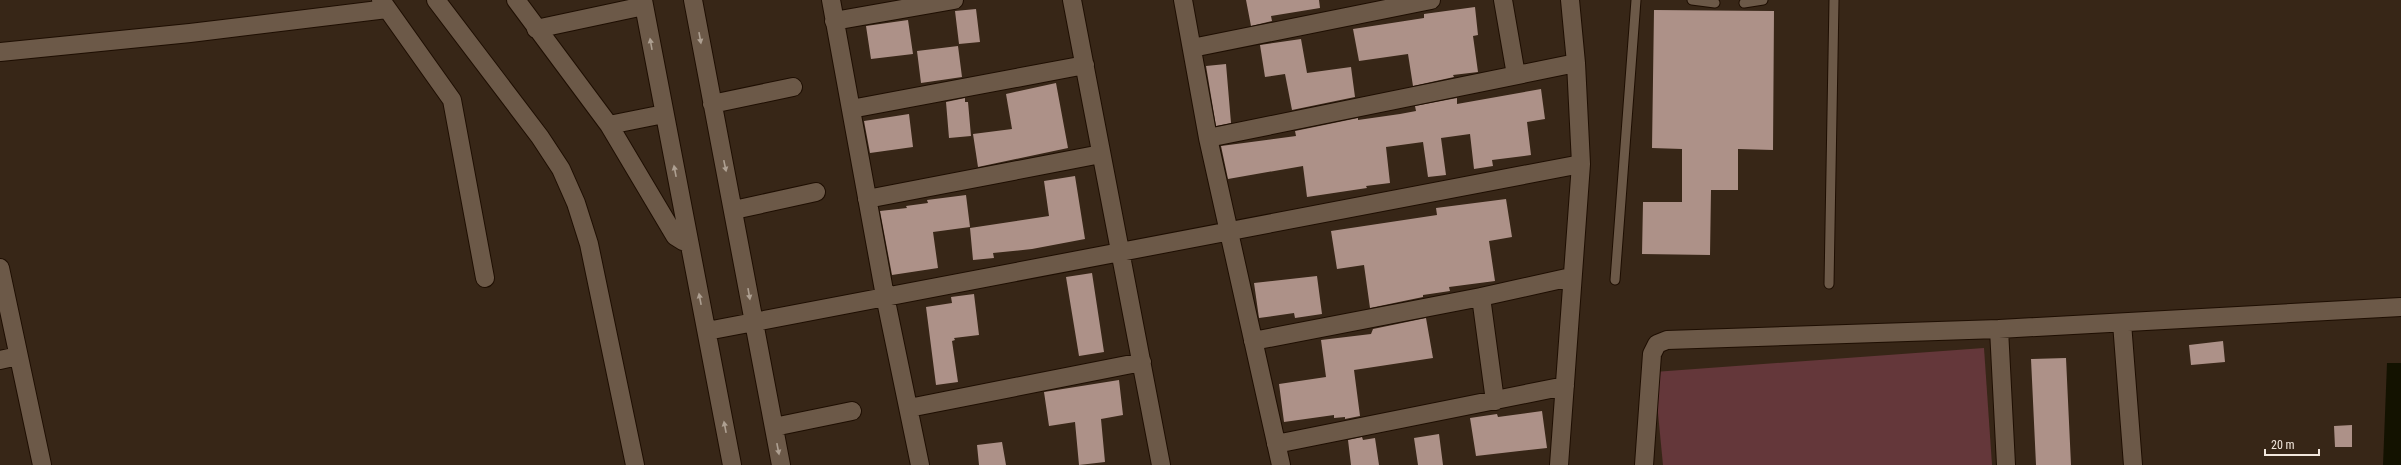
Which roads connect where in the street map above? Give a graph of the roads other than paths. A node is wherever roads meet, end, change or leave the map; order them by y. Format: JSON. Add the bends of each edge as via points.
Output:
{"nodes":[{"id":1,"x":436,"y":0,"type":"edge"},
{"id":2,"x":516,"y":0,"type":"edge"},
{"id":3,"x":692,"y":0,"type":"edge"},
{"id":4,"x":831,"y":0,"type":"edge"},
{"id":5,"x":954,"y":0,"type":"edge"},
{"id":6,"x":1072,"y":0,"type":"edge"},
{"id":7,"x":1183,"y":0,"type":"edge"},
{"id":8,"x":1431,"y":0,"type":"edge"},
{"id":9,"x":1503,"y":0,"type":"edge"},
{"id":10,"x":1570,"y":0,"type":"edge"},
{"id":11,"x":1636,"y":0,"type":"edge"},
{"id":12,"x":1692,"y":0,"type":"edge"},
{"id":13,"x":1763,"y":0,"type":"edge"},
{"id":14,"x":1834,"y":0,"type":"edge"},
{"id":15,"x":644,"y":3,"type":"edge"},
{"id":16,"x":1715,"y":3,"type":"dead end"},
{"id":17,"x":1744,"y":3,"type":"dead end"},
{"id":18,"x":384,"y":5,"type":"edge"},
{"id":19,"x":834,"y":21,"type":"junction"},
{"id":20,"x":536,"y":29,"type":"junction"},
{"id":21,"x":1192,"y":48,"type":"junction"},
{"id":22,"x":0,"y":52,"type":"edge"},
{"id":23,"x":1576,"y":63,"type":"junction"},
{"id":24,"x":1085,"y":65,"type":"junction"},
{"id":25,"x":1516,"y":75,"type":"junction"},
{"id":26,"x":794,"y":87,"type":"dead end"},
{"id":27,"x":712,"y":104,"type":"junction"},
{"id":28,"x":851,"y":109,"type":"junction"},
{"id":29,"x":664,"y":114,"type":"junction"},
{"id":30,"x":609,"y":125,"type":"junction"},
{"id":31,"x":1208,"y":138,"type":"junction"},
{"id":32,"x":1102,"y":154,"type":"junction"},
{"id":33,"x":1581,"y":164,"type":"junction"},
{"id":34,"x":816,"y":192,"type":"dead end"},
{"id":35,"x":867,"y":199,"type":"junction"},
{"id":36,"x":734,"y":210,"type":"junction"},
{"id":37,"x":1228,"y":232,"type":"junction"},
{"id":38,"x":689,"y":242,"type":"junction"},
{"id":39,"x":1120,"y":251,"type":"junction"},
{"id":40,"x":0,"y":268,"type":"edge"},
{"id":41,"x":1571,"y":277,"type":"junction"},
{"id":42,"x":485,"y":278,"type":"dead end"},
{"id":43,"x":1615,"y":280,"type":"dead end"},
{"id":44,"x":1829,"y":284,"type":"dead end"},
{"id":45,"x":885,"y":296,"type":"junction"},
{"id":46,"x":1481,"y":297,"type":"junction"},
{"id":47,"x":2401,"y":307,"type":"edge"},
{"id":48,"x":754,"y":322,"type":"junction"},
{"id":49,"x":2122,"y":322,"type":"junction"},
{"id":50,"x":1998,"y":329,"type":"junction"},
{"id":51,"x":707,"y":331,"type":"junction"},
{"id":52,"x":1254,"y":341,"type":"junction"},
{"id":53,"x":18,"y":356,"type":"junction"},
{"id":54,"x":0,"y":360,"type":"edge"},
{"id":55,"x":1142,"y":362,"type":"junction"},
{"id":56,"x":1565,"y":386,"type":"junction"},
{"id":57,"x":1495,"y":401,"type":"junction"},
{"id":58,"x":909,"y":408,"type":"junction"},
{"id":59,"x":852,"y":411,"type":"dead end"},
{"id":60,"x":774,"y":427,"type":"junction"},
{"id":61,"x":1276,"y":444,"type":"junction"},
{"id":62,"x":40,"y":465,"type":"edge"},
{"id":63,"x":635,"y":465,"type":"edge"},
{"id":64,"x":732,"y":465,"type":"edge"},
{"id":65,"x":781,"y":465,"type":"edge"},
{"id":66,"x":920,"y":465,"type":"edge"},
{"id":67,"x":1161,"y":465,"type":"edge"},
{"id":68,"x":1281,"y":465,"type":"edge"},
{"id":69,"x":1559,"y":465,"type":"edge"},
{"id":70,"x":1644,"y":465,"type":"edge"},
{"id":71,"x":2006,"y":465,"type":"edge"},
{"id":72,"x":2133,"y":465,"type":"edge"}],
"edges":[{"from":1,"to":63,"type":"street","via":[[540,138],[560,169],[576,203],[589,244]]},
{"from":2,"to":20,"type":"street"},
{"from":3,"to":27,"type":"street","one_way":true},
{"from":4,"to":19,"type":"street"},
{"from":5,"to":19,"type":"street"},
{"from":6,"to":24,"type":"street"},
{"from":7,"to":21,"type":"street"},
{"from":8,"to":21,"type":"street"},
{"from":9,"to":25,"type":"street"},
{"from":10,"to":23,"type":"street"},
{"from":11,"to":43,"type":"lane"},
{"from":12,"to":16,"type":"lane"},
{"from":13,"to":17,"type":"lane"},
{"from":14,"to":44,"type":"lane"},
{"from":15,"to":20,"type":"street"},
{"from":29,"to":15,"type":"street","one_way":true},
{"from":18,"to":22,"type":"street","via":[[190,33]]},
{"from":18,"to":42,"type":"street","via":[[452,100]]},
{"from":19,"to":28,"type":"street"},
{"from":20,"to":30,"type":"street"},
{"from":21,"to":31,"type":"street"},
{"from":23,"to":25,"type":"street"},
{"from":23,"to":33,"type":"street"},
{"from":24,"to":28,"type":"street"},
{"from":24,"to":32,"type":"street"},
{"from":25,"to":31,"type":"street"},
{"from":26,"to":27,"type":"street"},
{"from":27,"to":36,"type":"street","one_way":true},
{"from":28,"to":35,"type":"street"},
{"from":29,"to":30,"type":"street"},
{"from":38,"to":29,"type":"street","one_way":true},
{"from":30,"to":38,"type":"street","via":[[675,236]]},
{"from":31,"to":37,"type":"street"},
{"from":32,"to":35,"type":"street"},
{"from":32,"to":39,"type":"street"},
{"from":33,"to":37,"type":"street"},
{"from":33,"to":41,"type":"street"},
{"from":34,"to":36,"type":"street"},
{"from":35,"to":45,"type":"street"},
{"from":36,"to":48,"type":"street","one_way":true},
{"from":37,"to":39,"type":"street"},
{"from":37,"to":52,"type":"street"},
{"from":51,"to":38,"type":"street","one_way":true},
{"from":39,"to":45,"type":"street"},
{"from":39,"to":55,"type":"street"},
{"from":40,"to":53,"type":"street"},
{"from":41,"to":46,"type":"street"},
{"from":41,"to":56,"type":"street"},
{"from":45,"to":48,"type":"street"},
{"from":45,"to":58,"type":"street"},
{"from":46,"to":52,"type":"street"},
{"from":46,"to":57,"type":"street"},
{"from":47,"to":49,"type":"street"},
{"from":48,"to":51,"type":"street"},
{"from":48,"to":60,"type":"street"},
{"from":49,"to":50,"type":"street"},
{"from":49,"to":72,"type":"street"},
{"from":50,"to":70,"type":"street","via":[[1667,340],[1657,344],[1652,354]]},
{"from":50,"to":71,"type":"street"},
{"from":64,"to":51,"type":"street","one_way":true},
{"from":52,"to":61,"type":"street"},
{"from":53,"to":54,"type":"street"},
{"from":53,"to":62,"type":"street"},
{"from":55,"to":58,"type":"street"},
{"from":55,"to":67,"type":"street"},
{"from":56,"to":57,"type":"street"},
{"from":56,"to":69,"type":"street"},
{"from":57,"to":61,"type":"street"},
{"from":58,"to":66,"type":"street"},
{"from":59,"to":60,"type":"street"},
{"from":60,"to":65,"type":"street","one_way":true},
{"from":61,"to":68,"type":"street"}]}
